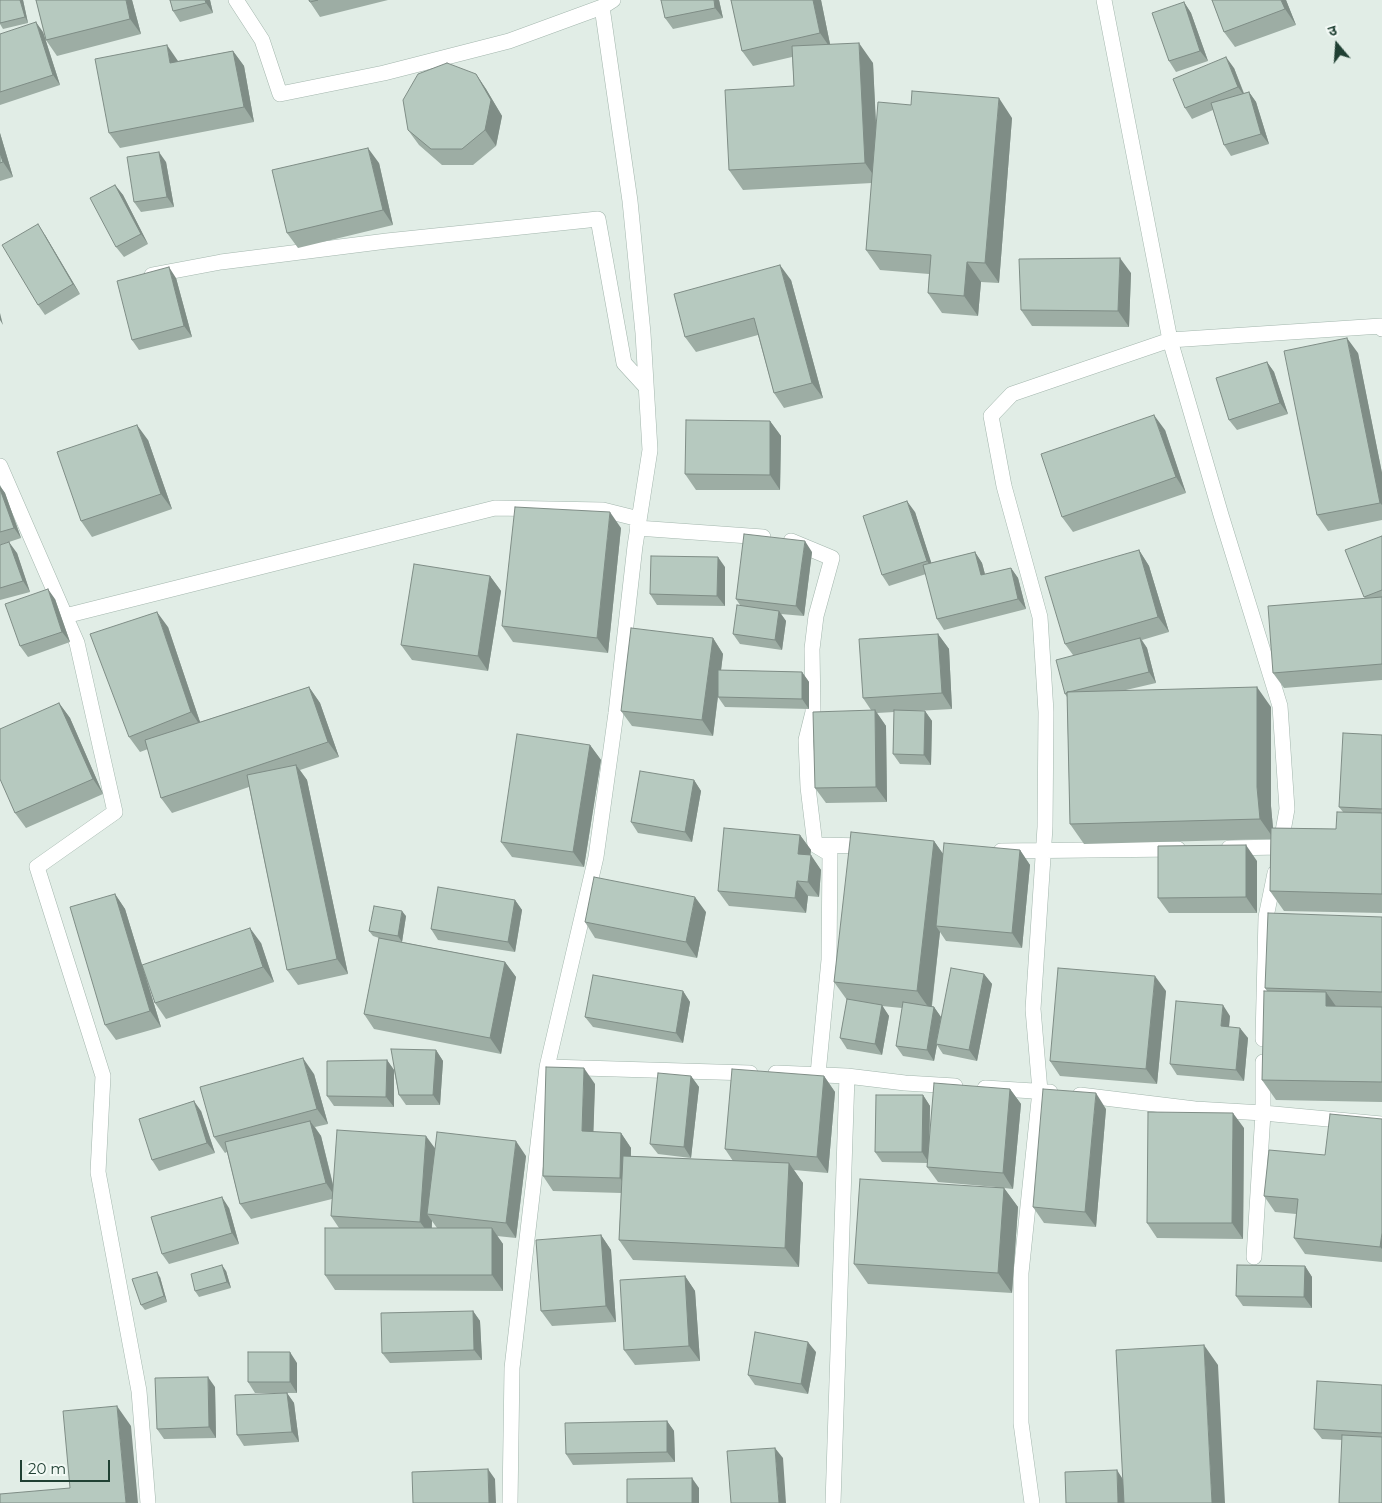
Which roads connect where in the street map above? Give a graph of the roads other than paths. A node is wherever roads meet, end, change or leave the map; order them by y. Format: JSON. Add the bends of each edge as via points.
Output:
{"nodes":[{"id":1,"x":236,"y":0,"type":"edge"},
{"id":2,"x":1104,"y":0,"type":"edge"},
{"id":3,"x":608,"y":4,"type":"edge"},
{"id":4,"x":133,"y":279,"type":"edge"},
{"id":5,"x":1382,"y":327,"type":"edge"},
{"id":6,"x":1170,"y":340,"type":"junction"},
{"id":7,"x":646,"y":387,"type":"junction"},
{"id":8,"x":0,"y":466,"type":"edge"},
{"id":9,"x":4,"y":482,"type":"edge"},
{"id":10,"x":638,"y":523,"type":"junction"},
{"id":11,"x":65,"y":616,"type":"junction"},
{"id":12,"x":815,"y":845,"type":"junction"},
{"id":13,"x":884,"y":847,"type":"edge"},
{"id":14,"x":1280,"y":847,"type":"junction"},
{"id":15,"x":1191,"y":849,"type":"edge"},
{"id":16,"x":1211,"y":849,"type":"edge"},
{"id":17,"x":984,"y":850,"type":"edge"},
{"id":18,"x":1043,"y":852,"type":"junction"},
{"id":19,"x":1266,"y":917,"type":"junction"},
{"id":20,"x":1285,"y":918,"type":"edge"},
{"id":21,"x":547,"y":1067,"type":"junction"},
{"id":22,"x":818,"y":1074,"type":"junction"},
{"id":23,"x":847,"y":1076,"type":"junction"},
{"id":24,"x":1040,"y":1090,"type":"junction"},
{"id":25,"x":1263,"y":1113,"type":"junction"},
{"id":26,"x":1382,"y":1124,"type":"edge"},
{"id":27,"x":1254,"y":1257,"type":"dead end"},
{"id":28,"x":148,"y":1503,"type":"edge"},
{"id":29,"x":510,"y":1503,"type":"edge"},
{"id":30,"x":833,"y":1503,"type":"edge"},
{"id":31,"x":1032,"y":1503,"type":"edge"}],
"edges":[{"from":1,"to":3,"type":"street","via":[[262,40],[280,94],[384,74],[509,41]]},
{"from":2,"to":6,"type":"street"},
{"from":3,"to":7,"type":"street"},
{"from":4,"to":7,"type":"street","via":[[221,262],[598,219],[624,363]]},
{"from":5,"to":6,"type":"street"},
{"from":6,"to":14,"type":"street","via":[[1280,706],[1287,809]]},
{"from":6,"to":18,"type":"street","via":[[1012,394],[991,416],[1004,486],[1040,617],[1046,712]]},
{"from":7,"to":10,"type":"street","via":[[650,450]]},
{"from":8,"to":9,"type":"street"},
{"from":9,"to":11,"type":"street"},
{"from":10,"to":11,"type":"street","via":[[603,510],[495,508]]},
{"from":10,"to":12,"type":"street","via":[[789,540],[832,558],[816,616],[812,649],[813,712],[806,740]]},
{"from":10,"to":21,"type":"street","via":[[596,856]]},
{"from":11,"to":28,"type":"street","via":[[77,643],[115,812],[37,867],[104,1076],[98,1172],[139,1391]]},
{"from":12,"to":13,"type":"street"},
{"from":12,"to":22,"type":"street","via":[[830,854],[829,960]]},
{"from":14,"to":16,"type":"street"},
{"from":14,"to":19,"type":"street"},
{"from":15,"to":18,"type":"street"},
{"from":17,"to":18,"type":"street"},
{"from":18,"to":24,"type":"street","via":[[1033,1009]]},
{"from":19,"to":20,"type":"street"},
{"from":19,"to":25,"type":"street"},
{"from":21,"to":22,"type":"street"},
{"from":21,"to":29,"type":"street","via":[[512,1368]]},
{"from":22,"to":23,"type":"street"},
{"from":23,"to":24,"type":"street","via":[[905,1083]]},
{"from":23,"to":30,"type":"street"},
{"from":24,"to":25,"type":"street","via":[[1195,1109]]},
{"from":24,"to":31,"type":"street","via":[[1021,1273],[1021,1423]]},
{"from":25,"to":26,"type":"street"},
{"from":25,"to":27,"type":"street"}]}
